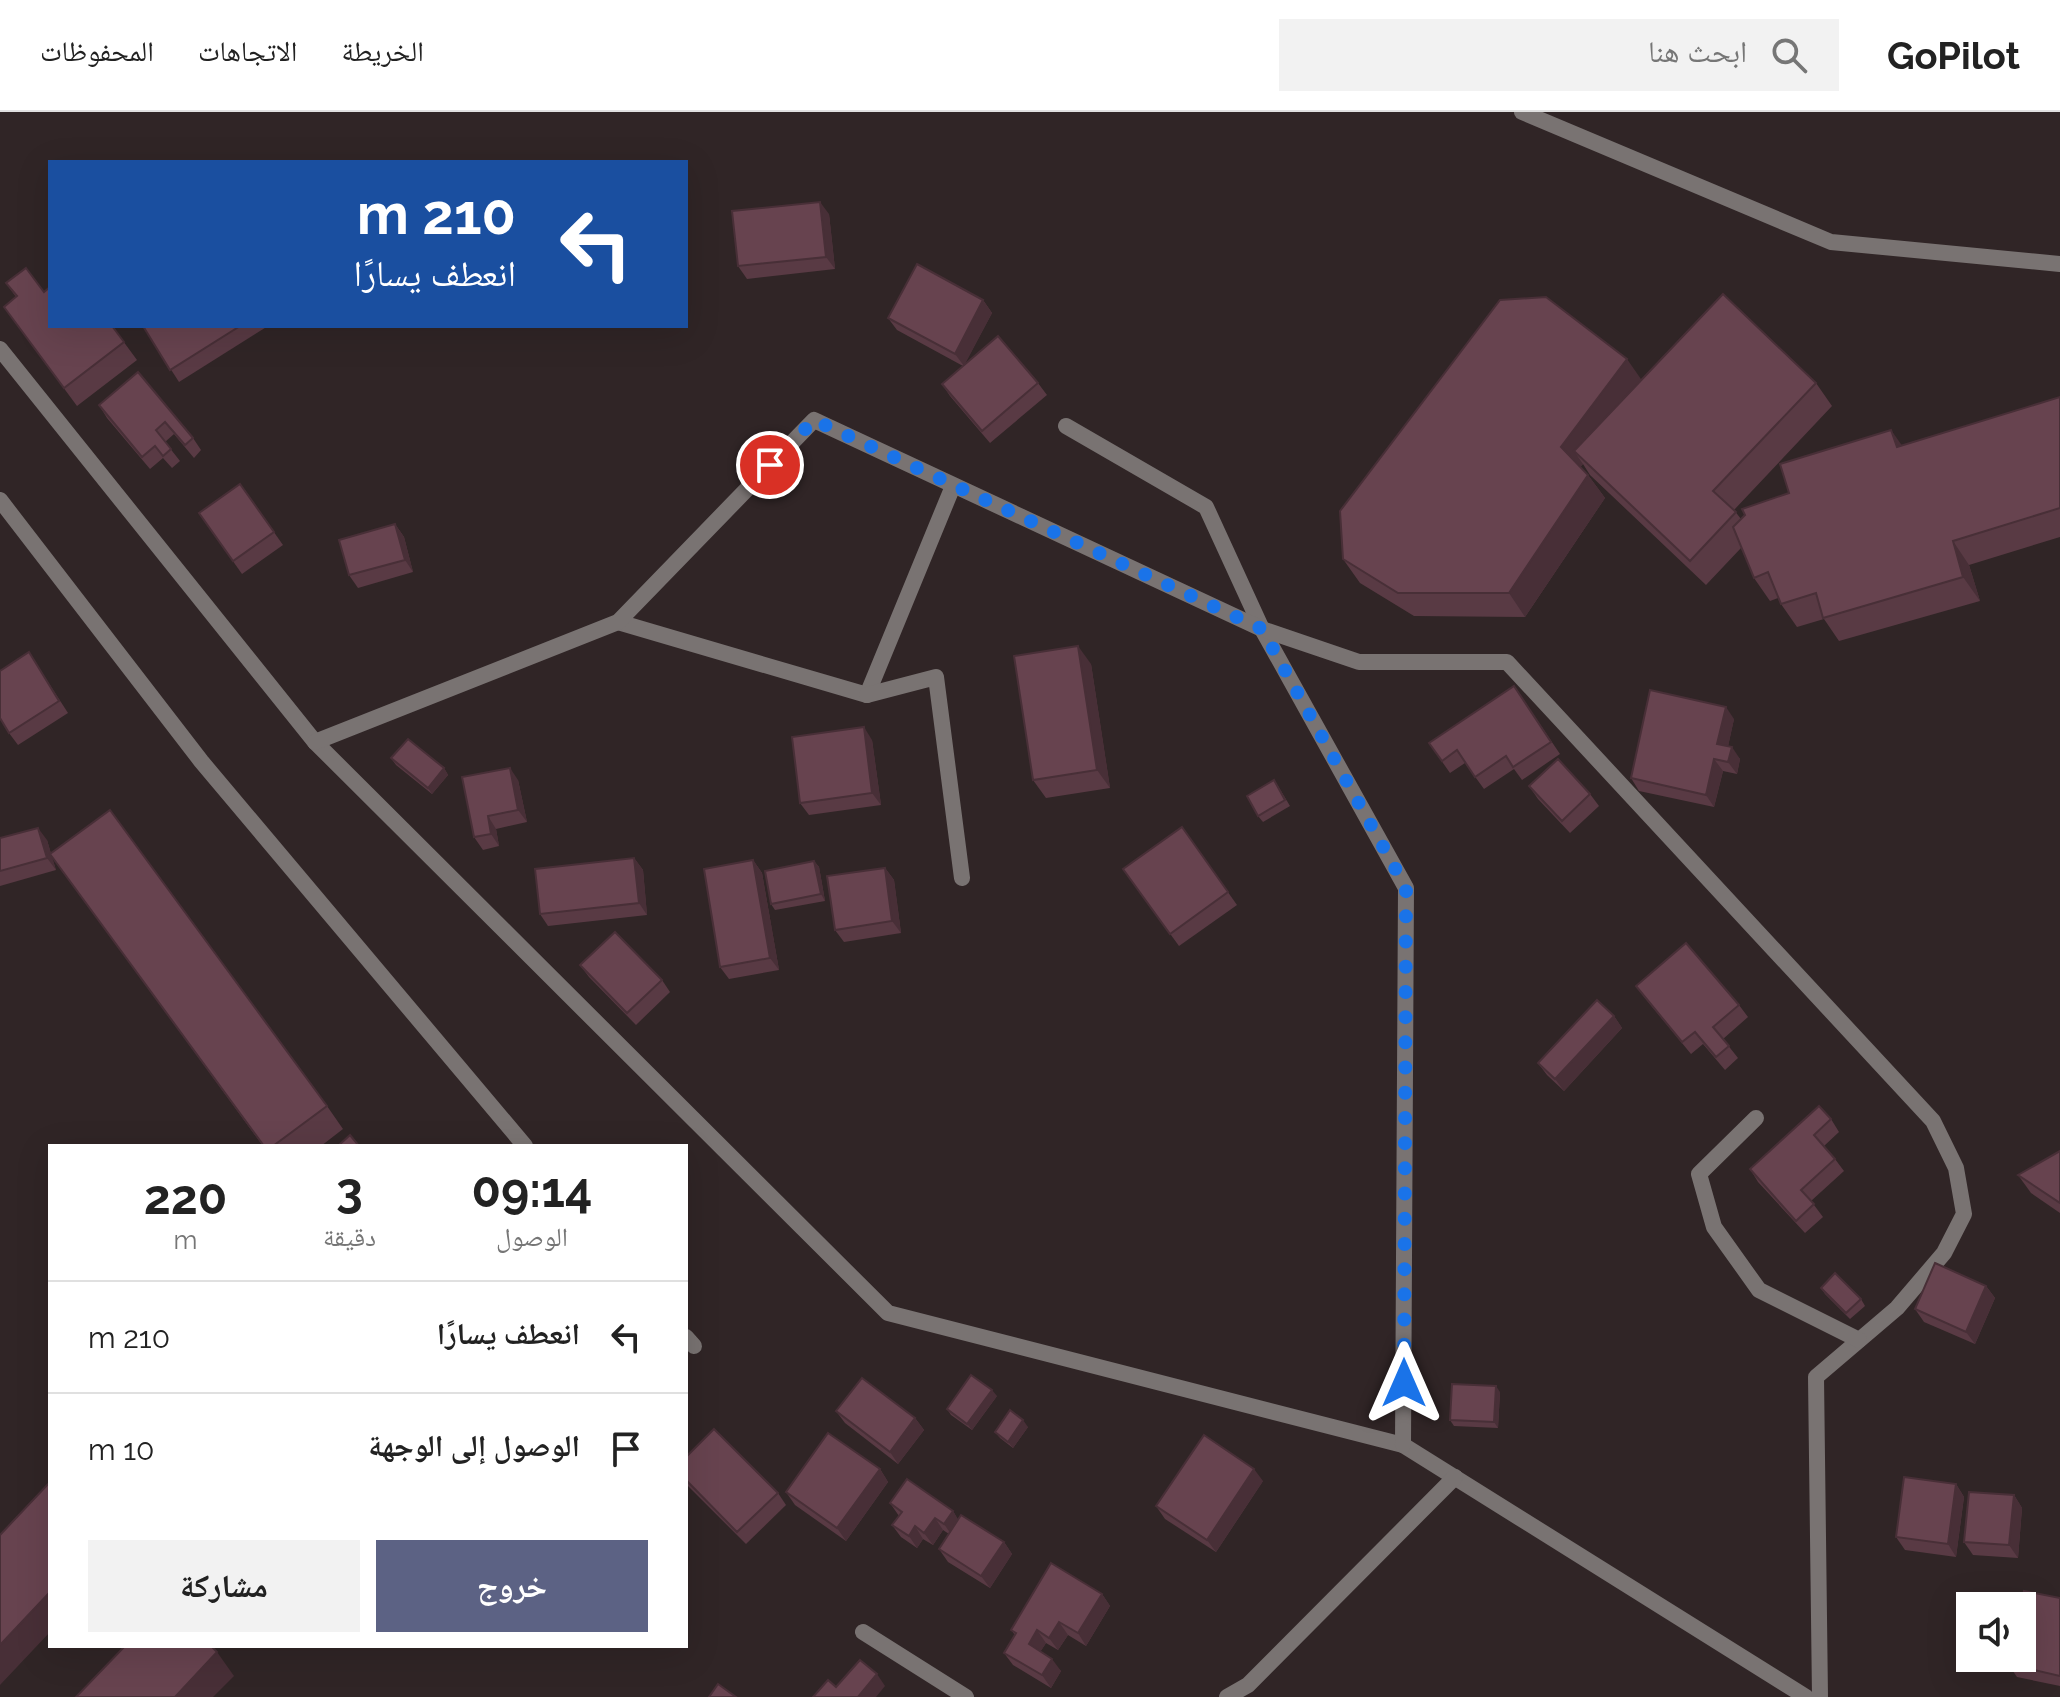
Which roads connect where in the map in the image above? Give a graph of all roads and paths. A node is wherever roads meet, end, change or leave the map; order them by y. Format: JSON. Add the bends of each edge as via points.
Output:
{"nodes":[{"id":1,"x":1522,"y":112,"type":"edge"},
{"id":2,"x":2060,"y":264,"type":"edge"},
{"id":3,"x":0,"y":349,"type":"edge"},
{"id":4,"x":1066,"y":426,"type":"dead end"},
{"id":5,"x":953,"y":486,"type":"junction"},
{"id":6,"x":0,"y":500,"type":"edge"},
{"id":7,"x":618,"y":622,"type":"junction"},
{"id":8,"x":1262,"y":629,"type":"junction"},
{"id":9,"x":867,"y":695,"type":"junction"},
{"id":10,"x":315,"y":742,"type":"junction"},
{"id":11,"x":962,"y":878,"type":"dead end"},
{"id":12,"x":1756,"y":1118,"type":"dead end"},
{"id":13,"x":523,"y":1144,"type":"edge"},
{"id":14,"x":1859,"y":1340,"type":"junction"},
{"id":15,"x":1403,"y":1445,"type":"junction"},
{"id":16,"x":1455,"y":1477,"type":"junction"},
{"id":17,"x":863,"y":1632,"type":"dead end"},
{"id":18,"x":966,"y":1697,"type":"edge"},
{"id":19,"x":1227,"y":1697,"type":"edge"},
{"id":20,"x":1806,"y":1697,"type":"edge"},
{"id":21,"x":1820,"y":1697,"type":"edge"}],
"edges":[{"from":1,"to":2,"type":"street","via":[[1831,242]]},
{"from":3,"to":10,"type":"street"},
{"from":4,"to":8,"type":"street","via":[[1206,507]]},
{"from":5,"to":7,"type":"street","via":[[814,420]]},
{"from":5,"to":8,"type":"street"},
{"from":5,"to":9,"type":"street"},
{"from":6,"to":13,"type":"street","via":[[201,761]]},
{"from":7,"to":9,"type":"street"},
{"from":7,"to":10,"type":"street"},
{"from":8,"to":14,"type":"street","via":[[1359,662],[1507,662],[1933,1121],[1956,1168],[1964,1214],[1944,1253],[1897,1308]]},
{"from":8,"to":15,"type":"street","via":[[1406,888]]},
{"from":9,"to":11,"type":"street","via":[[936,677]]},
{"from":10,"to":15,"type":"street","via":[[888,1313]]},
{"from":12,"to":14,"type":"street","via":[[1699,1174],[1714,1227],[1759,1290]]},
{"from":14,"to":21,"type":"street","via":[[1816,1377]]},
{"from":15,"to":16,"type":"street"},
{"from":16,"to":19,"type":"street","via":[[1248,1685]]},
{"from":16,"to":20,"type":"street"},
{"from":17,"to":18,"type":"street"}]}
